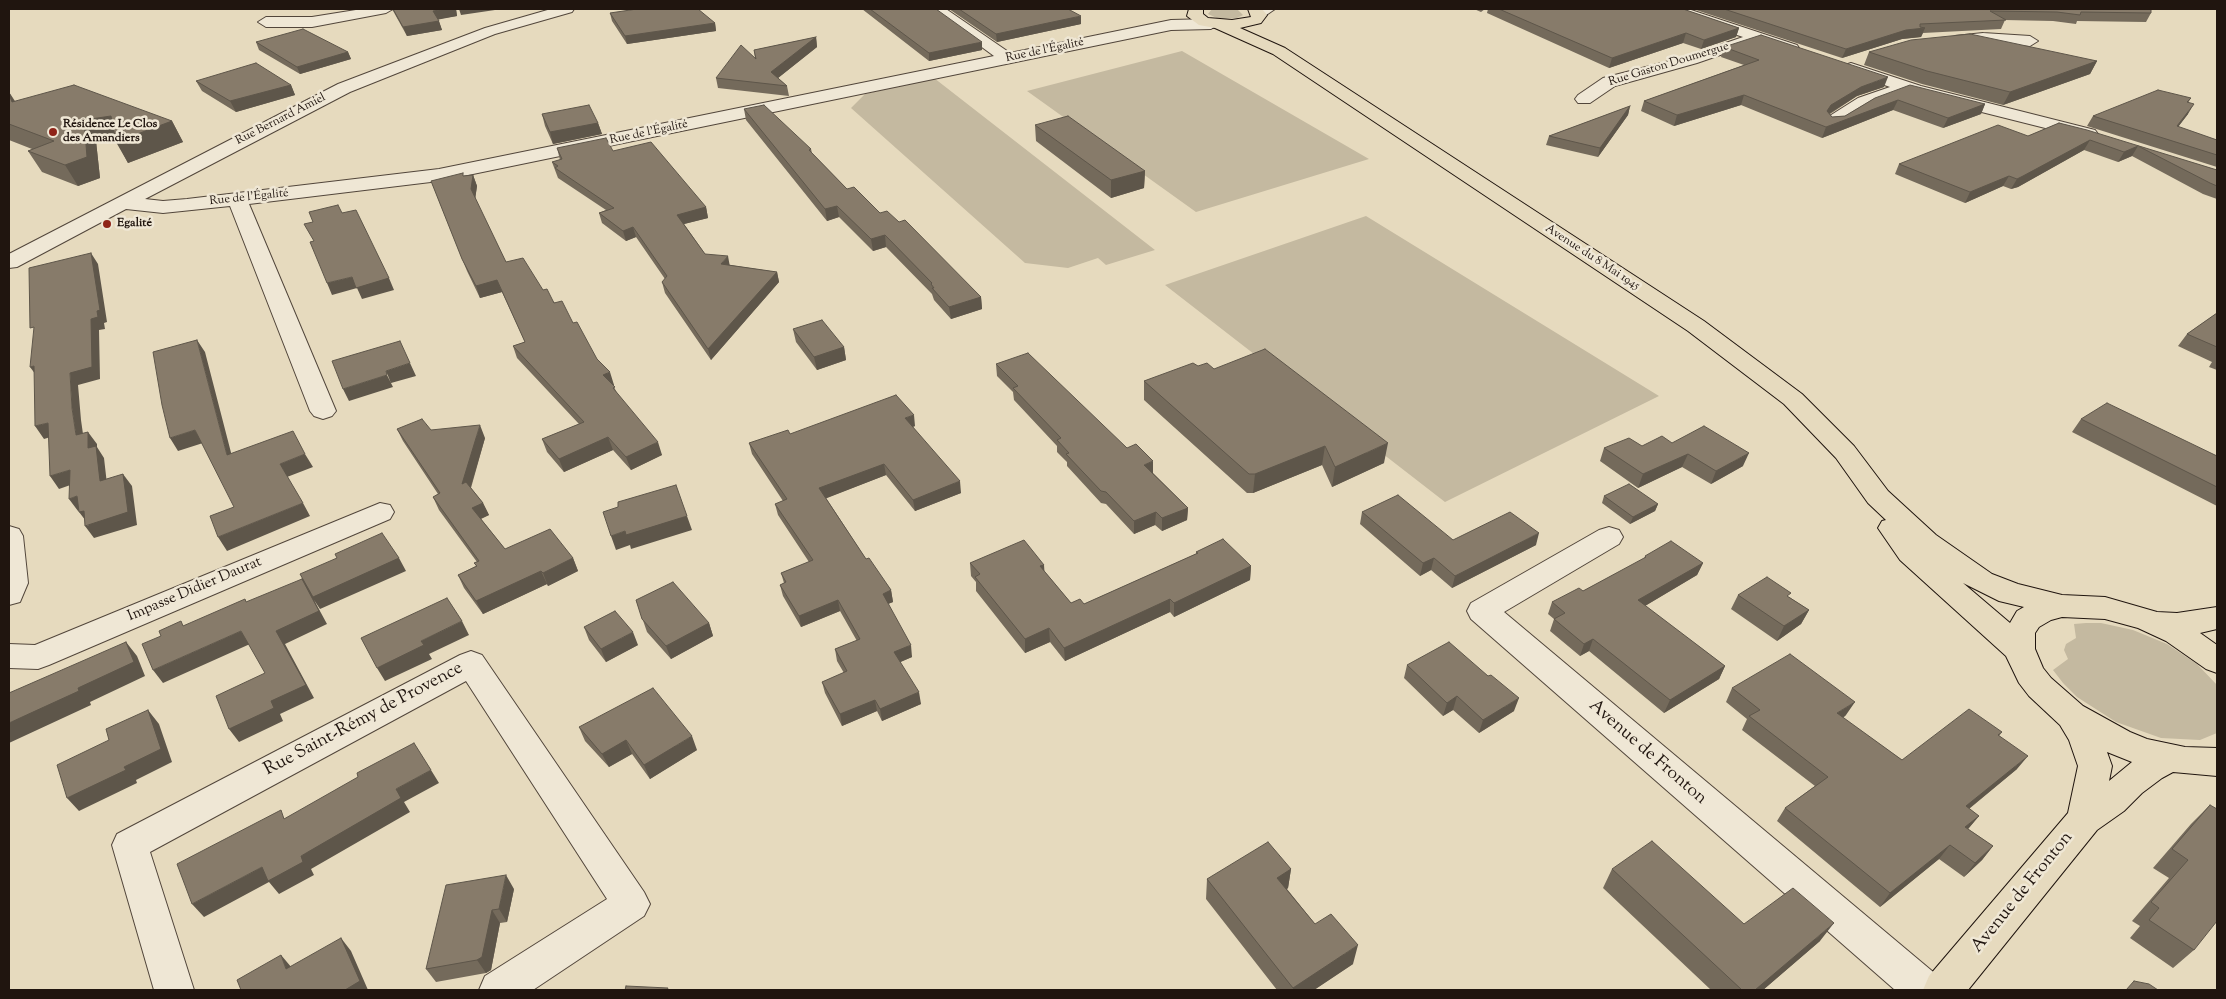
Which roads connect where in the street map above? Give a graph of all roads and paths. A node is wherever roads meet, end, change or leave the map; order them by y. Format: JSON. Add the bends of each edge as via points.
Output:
{"nodes":[{"id":1,"x":386,"y":9,"type":"edge"},
{"id":2,"x":567,"y":9,"type":"edge"},
{"id":3,"x":937,"y":9,"type":"edge"},
{"id":4,"x":1674,"y":9,"type":"edge"},
{"id":5,"x":1195,"y":11,"type":"edge"},
{"id":6,"x":1260,"y":13,"type":"edge"},
{"id":7,"x":266,"y":22,"type":"dead end"},
{"id":8,"x":1216,"y":24,"type":"junction"},
{"id":9,"x":1171,"y":25,"type":"junction"},
{"id":10,"x":1758,"y":37,"type":"junction"},
{"id":11,"x":2030,"y":41,"type":"dead end"},
{"id":12,"x":1935,"y":43,"type":"edge"},
{"id":13,"x":1279,"y":51,"type":"junction"},
{"id":14,"x":1804,"y":53,"type":"edge"},
{"id":15,"x":1868,"y":57,"type":"edge"},
{"id":16,"x":1008,"y":59,"type":"junction"},
{"id":17,"x":1906,"y":87,"type":"junction"},
{"id":18,"x":1584,"y":99,"type":"dead end"},
{"id":19,"x":1834,"y":122,"type":"edge"},
{"id":20,"x":2105,"y":139,"type":"edge"},
{"id":21,"x":238,"y":199,"type":"junction"},
{"id":22,"x":122,"y":202,"type":"junction"},
{"id":23,"x":9,"y":262,"type":"edge"},
{"id":24,"x":323,"y":410,"type":"dead end"},
{"id":25,"x":1878,"y":497,"type":"junction"},
{"id":26,"x":380,"y":512,"type":"dead end"},
{"id":27,"x":9,"y":536,"type":"edge"},
{"id":28,"x":1609,"y":537,"type":"dead end"},
{"id":29,"x":9,"y":594,"type":"edge"},
{"id":30,"x":2062,"y":606,"type":"junction"},
{"id":31,"x":2217,"y":618,"type":"edge"},
{"id":32,"x":2148,"y":620,"type":"junction"},
{"id":33,"x":2019,"y":649,"type":"junction"},
{"id":34,"x":9,"y":656,"type":"edge"},
{"id":35,"x":2217,"y":660,"type":"edge"},
{"id":36,"x":2071,"y":715,"type":"junction"},
{"id":37,"x":2169,"y":758,"type":"junction"},
{"id":38,"x":2217,"y":762,"type":"edge"},
{"id":39,"x":2084,"y":819,"type":"junction"},
{"id":40,"x":1941,"y":989,"type":"edge"},
{"id":41,"x":174,"y":990,"type":"edge"},
{"id":42,"x":499,"y":990,"type":"edge"}],
"edges":[{"from":1,"to":7,"type":"street","via":[[312,22]]},
{"from":2,"to":22,"type":"street","name":"Rue Bernard Amiel","via":[[449,46],[344,88]]},
{"from":3,"to":16,"type":"street"},
{"from":4,"to":10,"type":"street"},
{"from":5,"to":8,"type":"main road","name":"Avenue du 8 Mai 1945","via":[[1198,19]]},
{"from":5,"to":9,"type":"street","name":"Rue de l'Égalité"},
{"from":6,"to":8,"type":"main road","via":[[1242,25]]},
{"from":6,"to":13,"type":"main road","name":"Avenue du 8 Mai 1945","via":[[1260,32]]},
{"from":8,"to":9,"type":"street","name":"Rue de l'Égalité"},
{"from":8,"to":13,"type":"main road","name":"Avenue du 8 Mai 1945"},
{"from":9,"to":16,"type":"street","name":"Rue de l'Égalité"},
{"from":10,"to":14,"type":"street"},
{"from":10,"to":18,"type":"street","name":"Rue Gaston Doumergue","via":[[1691,60],[1609,82]]},
{"from":11,"to":12,"type":"street","via":[[1982,38]]},
{"from":13,"to":25,"type":"main road","name":"Avenue du 8 Mai 1945","via":[[1704,332],[1799,405],[1845,452]]},
{"from":15,"to":17,"type":"street","via":[[1837,64]]},
{"from":16,"to":21,"type":"street","name":"Rue de l'Égalité","via":[[439,175]]},
{"from":17,"to":19,"type":"street","via":[[1864,102]]},
{"from":17,"to":20,"type":"street"},
{"from":21,"to":22,"type":"street","name":"Rue de l'Égalité","via":[[163,207]]},
{"from":21,"to":24,"type":"street"},
{"from":22,"to":23,"type":"street","name":"Rue Bernard Amiel"},
{"from":25,"to":30,"type":"main road","name":"Avenue du 8 Mai 1945","via":[[1926,542],[1982,581],[2010,593]]},
{"from":25,"to":33,"type":"main road","name":"Avenue du 8 Mai 1945","via":[[1895,534],[1910,553]]},
{"from":26,"to":34,"type":"street","name":"Impasse Didier Daurat","via":[[38,656]]},
{"from":27,"to":29,"type":"street","via":[[13,583]]},
{"from":28,"to":40,"type":"street","name":"Avenue de Fronton","via":[[1482,611]]},
{"from":30,"to":32,"type":"main road","name":"Avenue du 8 Mai 1945","via":[[2105,608]]},
{"from":30,"to":33,"type":"main road","name":"Avenue du 8 Mai 1945","via":[[2042,610],[2028,620],[2020,633]]},
{"from":31,"to":32,"type":"main road","via":[[2177,624]]},
{"from":32,"to":35,"type":"main road","name":"Avenue du 8 Mai 1945","via":[[2177,633]]},
{"from":33,"to":36,"type":"main road","name":"Avenue du 8 Mai 1945","via":[[2040,687]]},
{"from":36,"to":37,"type":"main road","name":"Avenue du 8 Mai 1945","via":[[2118,742]]},
{"from":36,"to":39,"type":"main road","via":[[2085,737],[2095,766]]},
{"from":37,"to":38,"type":"main road","name":"Avenue du 8 Mai 1945"},
{"from":37,"to":39,"type":"main road","via":[[2150,768],[2112,801]]},
{"from":39,"to":40,"type":"main road","name":"Avenue de Fronton"},
{"from":41,"to":42,"type":"street","name":"Rue Saint-Rémy de Provence","via":[[130,844],[471,663],[631,904]]}]}
